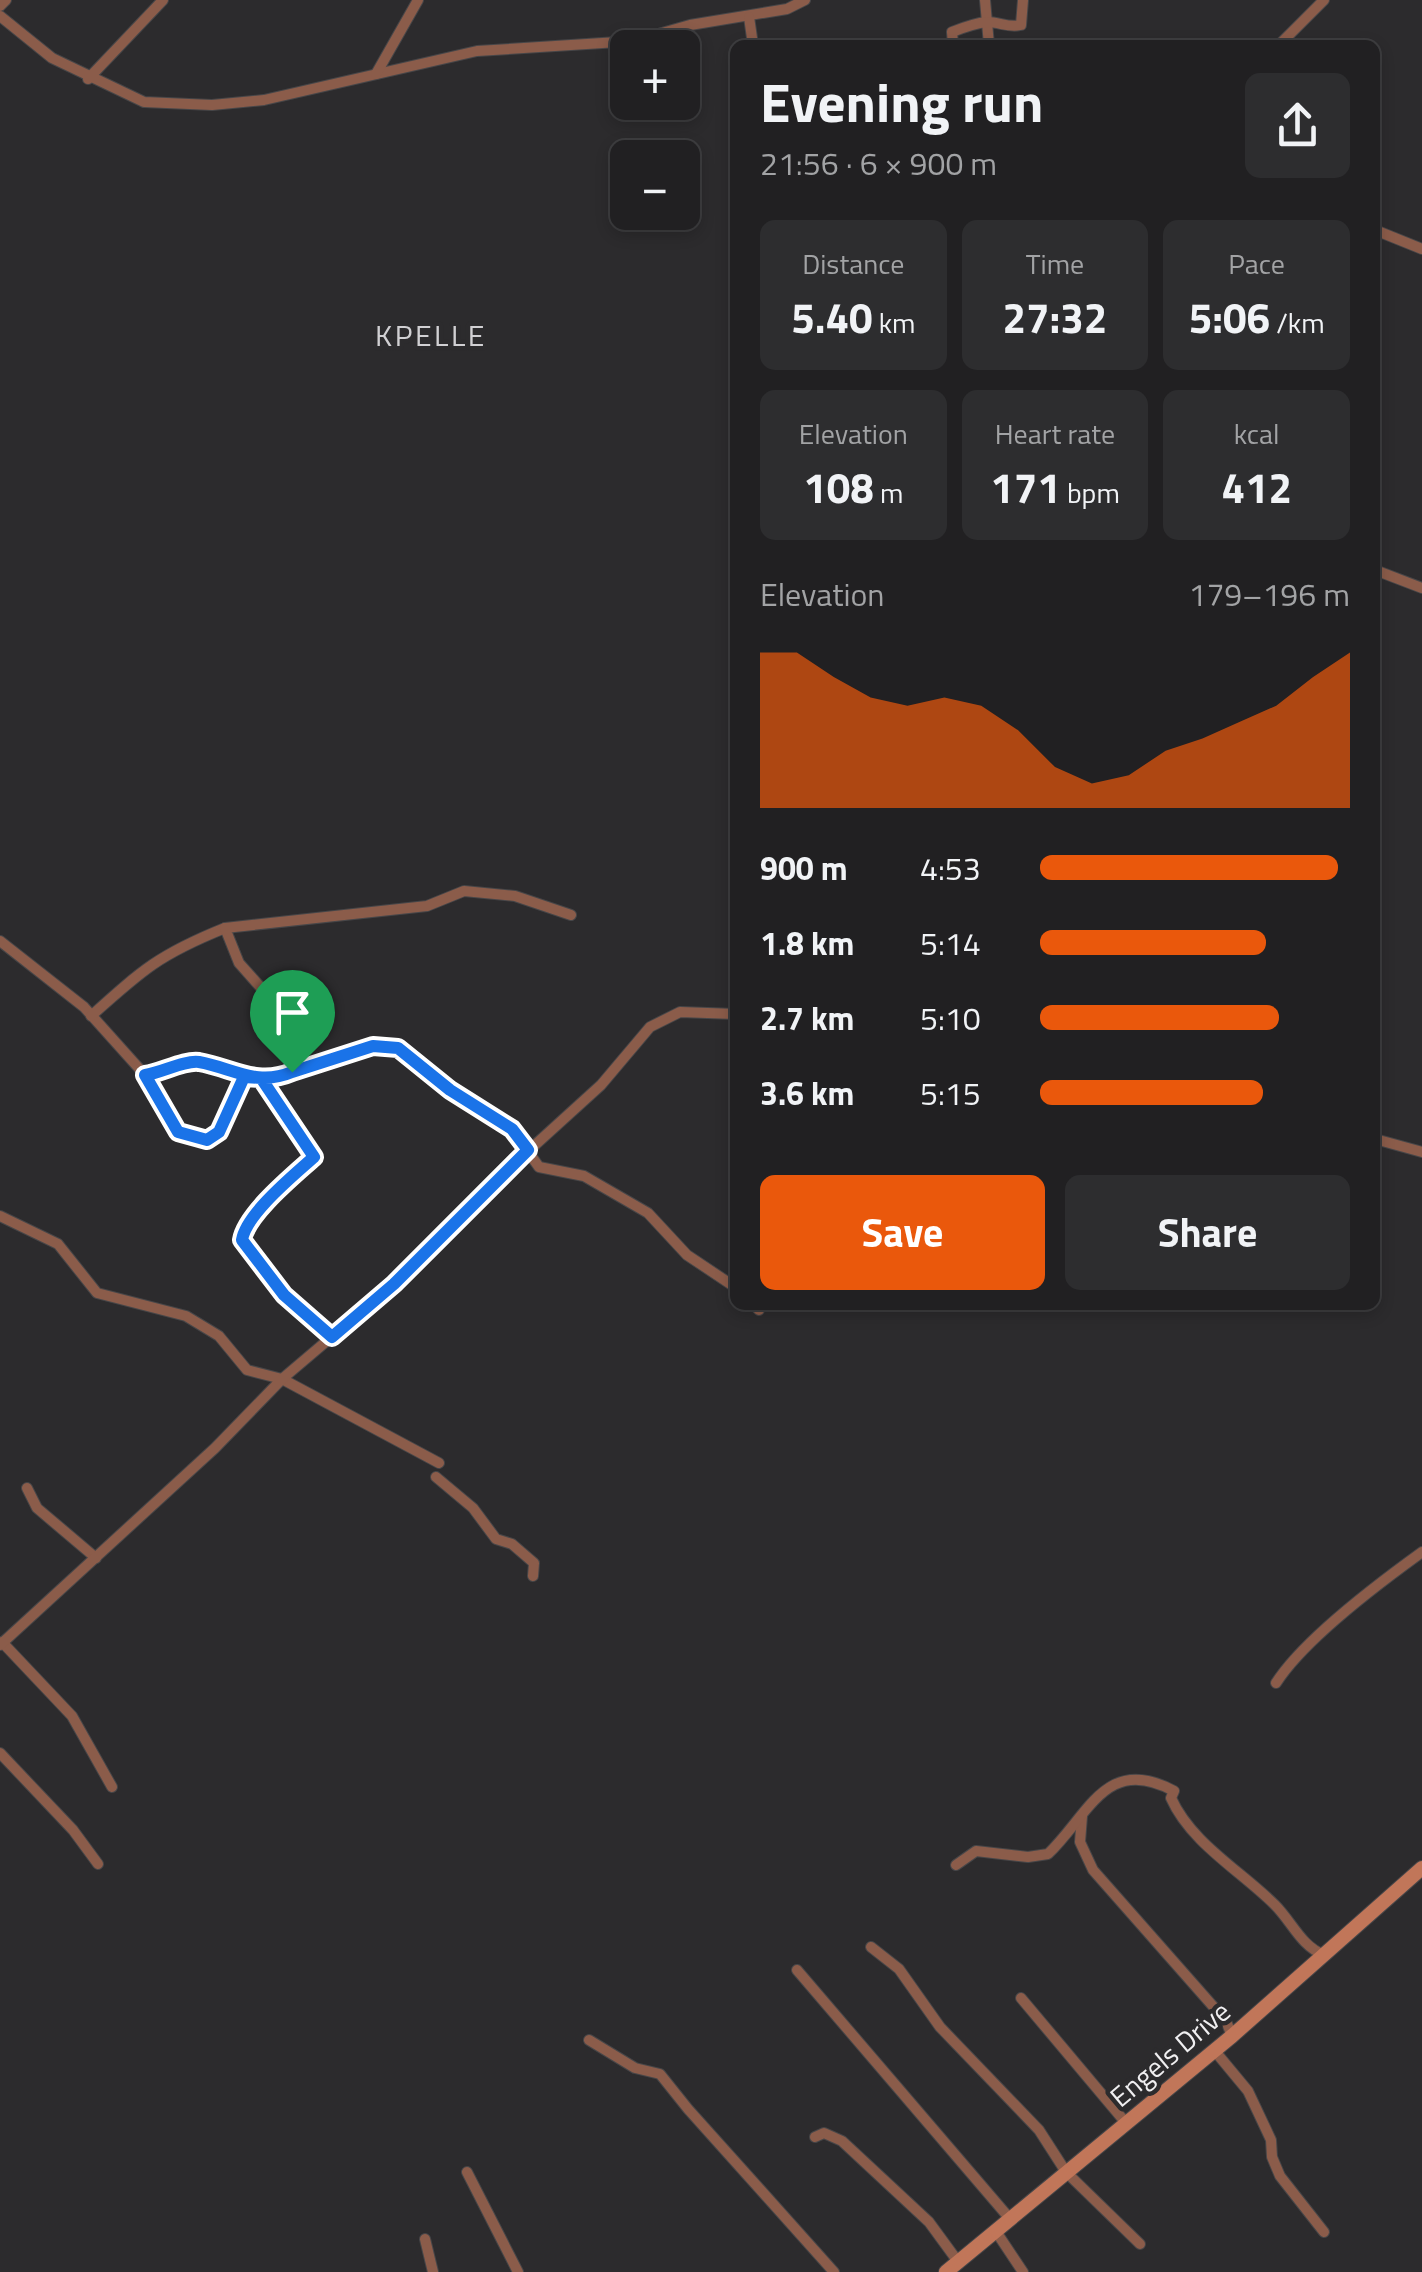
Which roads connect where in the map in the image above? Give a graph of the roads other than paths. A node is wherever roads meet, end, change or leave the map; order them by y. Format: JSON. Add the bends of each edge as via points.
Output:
{"nodes":[{"id":1,"x":6,"y":0,"type":"edge"},
{"id":2,"x":162,"y":0,"type":"edge"},
{"id":3,"x":418,"y":0,"type":"edge"},
{"id":4,"x":805,"y":0,"type":"edge"},
{"id":5,"x":985,"y":0,"type":"edge"},
{"id":6,"x":1022,"y":0,"type":"edge"},
{"id":7,"x":1324,"y":0,"type":"edge"},
{"id":8,"x":0,"y":6,"type":"edge"},
{"id":9,"x":0,"y":16,"type":"edge"},
{"id":10,"x":749,"y":17,"type":"junction"},
{"id":11,"x":989,"y":22,"type":"junction"},
{"id":12,"x":752,"y":40,"type":"edge"},
{"id":13,"x":953,"y":40,"type":"edge"},
{"id":14,"x":989,"y":40,"type":"edge"},
{"id":15,"x":1284,"y":40,"type":"edge"},
{"id":16,"x":376,"y":74,"type":"junction"},
{"id":17,"x":88,"y":79,"type":"junction"},
{"id":18,"x":1380,"y":232,"type":"edge"},
{"id":19,"x":1422,"y":249,"type":"edge"},
{"id":20,"x":1380,"y":572,"type":"edge"},
{"id":21,"x":1422,"y":588,"type":"edge"},
{"id":22,"x":571,"y":915,"type":"dead end"},
{"id":23,"x":225,"y":928,"type":"junction"},
{"id":24,"x":0,"y":942,"type":"edge"},
{"id":25,"x":730,"y":1014,"type":"edge"},
{"id":26,"x":91,"y":1016,"type":"junction"},
{"id":27,"x":292,"y":1072,"type":"junction"},
{"id":28,"x":145,"y":1075,"type":"junction"},
{"id":29,"x":244,"y":1077,"type":"junction"},
{"id":30,"x":261,"y":1078,"type":"junction"},
{"id":31,"x":1380,"y":1140,"type":"edge"},
{"id":32,"x":528,"y":1150,"type":"junction"},
{"id":33,"x":1422,"y":1152,"type":"edge"},
{"id":34,"x":0,"y":1216,"type":"edge"},
{"id":35,"x":730,"y":1284,"type":"edge"},
{"id":36,"x":332,"y":1337,"type":"junction"},
{"id":37,"x":282,"y":1379,"type":"junction"},
{"id":38,"x":438,"y":1464,"type":"dead end"},
{"id":39,"x":436,"y":1477,"type":"dead end"},
{"id":40,"x":28,"y":1488,"type":"dead end"},
{"id":41,"x":1422,"y":1552,"type":"edge"},
{"id":42,"x":96,"y":1558,"type":"junction"},
{"id":43,"x":533,"y":1576,"type":"dead end"},
{"id":44,"x":1,"y":1644,"type":"edge"},
{"id":45,"x":1276,"y":1683,"type":"dead end"},
{"id":46,"x":0,"y":1753,"type":"edge"},
{"id":47,"x":112,"y":1787,"type":"dead end"},
{"id":48,"x":1082,"y":1815,"type":"junction"},
{"id":49,"x":98,"y":1864,"type":"dead end"},
{"id":50,"x":956,"y":1865,"type":"dead end"},
{"id":51,"x":1422,"y":1868,"type":"edge"},
{"id":52,"x":871,"y":1947,"type":"dead end"},
{"id":53,"x":1324,"y":1955,"type":"junction"},
{"id":54,"x":797,"y":1970,"type":"dead end"},
{"id":55,"x":1021,"y":1998,"type":"dead end"},
{"id":56,"x":1232,"y":2036,"type":"junction"},
{"id":57,"x":589,"y":2040,"type":"dead end"},
{"id":58,"x":1214,"y":2050,"type":"junction"},
{"id":59,"x":1126,"y":2123,"type":"junction"},
{"id":60,"x":815,"y":2137,"type":"dead end"},
{"id":61,"x":466,"y":2172,"type":"dead end"},
{"id":62,"x":1066,"y":2172,"type":"junction"},
{"id":63,"x":1011,"y":2220,"type":"junction"},
{"id":64,"x":1324,"y":2232,"type":"dead end"},
{"id":65,"x":997,"y":2233,"type":"junction"},
{"id":66,"x":425,"y":2238,"type":"dead end"},
{"id":67,"x":1140,"y":2244,"type":"dead end"},
{"id":68,"x":959,"y":2263,"type":"junction"},
{"id":69,"x":434,"y":2272,"type":"edge"},
{"id":70,"x":518,"y":2272,"type":"edge"},
{"id":71,"x":834,"y":2272,"type":"edge"},
{"id":72,"x":946,"y":2272,"type":"edge"},
{"id":73,"x":1023,"y":2272,"type":"edge"}],
"edges":[{"from":1,"to":8,"type":"street"},
{"from":2,"to":17,"type":"street"},
{"from":3,"to":16,"type":"street"},
{"from":4,"to":10,"type":"street"},
{"from":5,"to":11,"type":"street"},
{"from":6,"to":11,"type":"street","via":[[1022,25]]},
{"from":7,"to":15,"type":"street"},
{"from":9,"to":17,"type":"street"},
{"from":10,"to":12,"type":"street"},
{"from":10,"to":16,"type":"street","via":[[634,41],[477,51]]},
{"from":11,"to":13,"type":"street","via":[[952,32]]},
{"from":11,"to":14,"type":"street"},
{"from":16,"to":17,"type":"street","via":[[212,105],[144,102]]},
{"from":18,"to":19,"type":"street"},
{"from":20,"to":21,"type":"street"},
{"from":22,"to":23,"type":"street","via":[[516,896],[464,891],[427,906]]},
{"from":23,"to":26,"type":"street","via":[[180,944],[146,966]]},
{"from":23,"to":27,"type":"street","via":[[239,963],[296,1034]]},
{"from":24,"to":26,"type":"street"},
{"from":25,"to":32,"type":"street","via":[[680,1012],[650,1027],[602,1085]]},
{"from":26,"to":28,"type":"street"},
{"from":27,"to":30,"type":"street"},
{"from":27,"to":32,"type":"street","via":[[373,1046],[398,1048],[512,1129]]},
{"from":28,"to":29,"type":"street","via":[[195,1061]]},
{"from":28,"to":29,"type":"street","via":[[178,1132],[207,1140],[219,1132]]},
{"from":29,"to":30,"type":"street"},
{"from":30,"to":36,"type":"street","via":[[314,1157],[263,1207],[242,1240],[284,1295]]},
{"from":31,"to":33,"type":"street"},
{"from":32,"to":35,"type":"street","via":[[539,1168],[584,1176],[648,1213],[687,1255]]},
{"from":32,"to":36,"type":"street"},
{"from":34,"to":37,"type":"street","via":[[58,1244],[97,1293],[186,1316],[219,1336],[247,1370]]},
{"from":36,"to":37,"type":"street"},
{"from":37,"to":38,"type":"street"},
{"from":37,"to":42,"type":"street"},
{"from":39,"to":43,"type":"street","via":[[473,1508],[496,1539],[528,1556]]},
{"from":40,"to":42,"type":"street","via":[[37,1508]]},
{"from":41,"to":45,"type":"street","via":[[1369,1590]]},
{"from":42,"to":44,"type":"street"},
{"from":44,"to":47,"type":"street","via":[[72,1716]]},
{"from":46,"to":49,"type":"street"},
{"from":48,"to":50,"type":"street","via":[[1048,1854],[976,1851]]},
{"from":48,"to":53,"type":"street","via":[[1093,1799],[1128,1778],[1163,1785],[1174,1792],[1186,1826]]},
{"from":48,"to":56,"type":"street","via":[[1080,1842],[1093,1870],[1226,2021]]},
{"from":51,"to":53,"type":"street","name":"Engels Drive"},
{"from":52,"to":62,"type":"street","via":[[898,1969],[940,2026],[1039,2130]]},
{"from":53,"to":56,"type":"street","name":"Engels Drive"},
{"from":54,"to":63,"type":"street"},
{"from":55,"to":59,"type":"street"},
{"from":56,"to":58,"type":"street","name":"Engels Drive"},
{"from":57,"to":71,"type":"street","via":[[668,2080]]},
{"from":58,"to":59,"type":"street","name":"Engels Drive"},
{"from":58,"to":64,"type":"street","via":[[1248,2091],[1280,2176]]},
{"from":59,"to":62,"type":"street","name":"Engels Drive"},
{"from":60,"to":68,"type":"street","via":[[824,2133],[842,2141],[928,2222]]},
{"from":61,"to":70,"type":"street"},
{"from":62,"to":63,"type":"street","name":"Engels Drive"},
{"from":62,"to":67,"type":"street"},
{"from":63,"to":65,"type":"street","name":"Engels Drive"},
{"from":65,"to":68,"type":"street","name":"Engels Drive"},
{"from":65,"to":73,"type":"street"},
{"from":66,"to":69,"type":"street"},
{"from":68,"to":72,"type":"street","name":"Engels Drive"}]}
